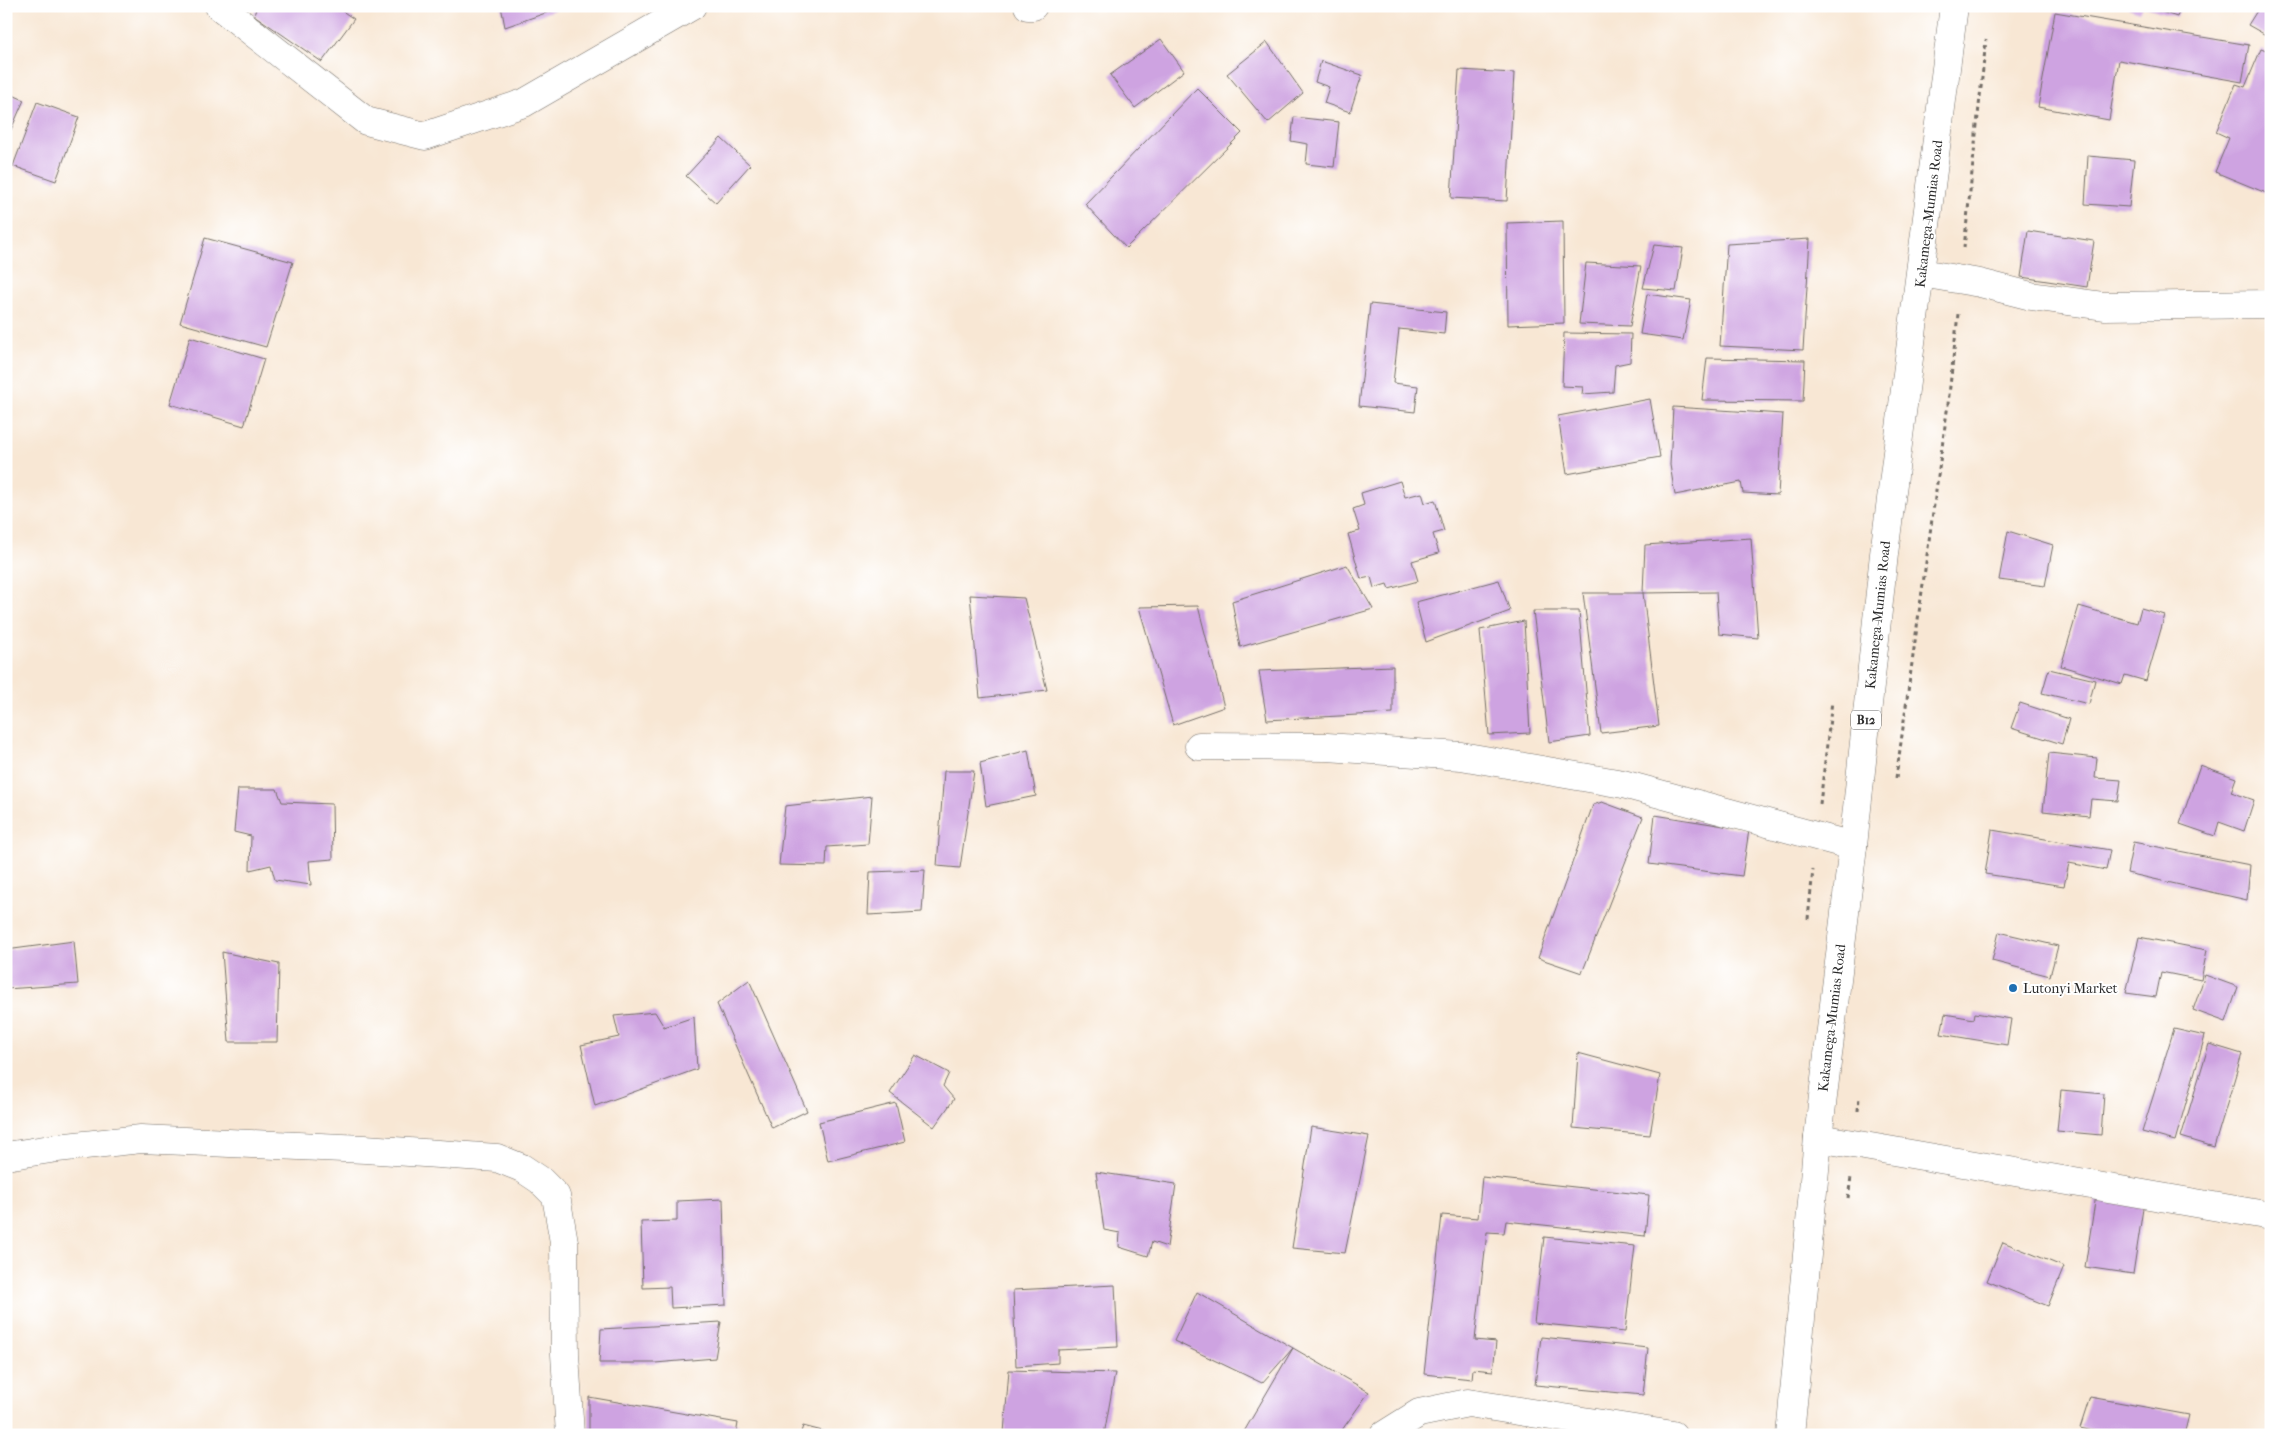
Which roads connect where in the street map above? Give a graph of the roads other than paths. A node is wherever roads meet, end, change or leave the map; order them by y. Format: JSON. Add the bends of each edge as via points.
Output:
{"nodes":[{"id":1,"x":220,"y":6,"type":"edge"},
{"id":2,"x":692,"y":6,"type":"edge"},
{"id":3,"x":1028,"y":6,"type":"edge"},
{"id":4,"x":1033,"y":6,"type":"edge"},
{"id":5,"x":1954,"y":6,"type":"edge"},
{"id":6,"x":1921,"y":273,"type":"junction"},
{"id":7,"x":2271,"y":304,"type":"edge"},
{"id":8,"x":1199,"y":746,"type":"dead end"},
{"id":9,"x":1853,"y":846,"type":"junction"},
{"id":10,"x":1818,"y":1138,"type":"junction"},
{"id":11,"x":6,"y":1156,"type":"edge"},
{"id":12,"x":2271,"y":1216,"type":"edge"},
{"id":13,"x":570,"y":1435,"type":"edge"},
{"id":14,"x":1384,"y":1435,"type":"edge"},
{"id":15,"x":1673,"y":1435,"type":"edge"},
{"id":16,"x":1790,"y":1435,"type":"edge"}],
"edges":[{"from":1,"to":2,"type":"main road","via":[[366,121],[426,136],[524,103]]},
{"from":3,"to":4,"type":"main road"},
{"from":5,"to":6,"type":"main road","name":"Kakamega-Mumias Road","number":"B12"},
{"from":6,"to":7,"type":"main road","via":[[2031,296],[2104,306]]},
{"from":6,"to":9,"type":"main road","name":"Kakamega-Mumias Road","number":"B12","via":[[1884,554]]},
{"from":8,"to":9,"type":"main road","via":[[1327,747],[1461,756],[1623,784]]},
{"from":9,"to":10,"type":"main road","name":"Kakamega-Mumias Road","number":"B12"},
{"from":10,"to":12,"type":"main road"},
{"from":10,"to":16,"type":"main road","name":"Kakamega-Mumias Road","number":"B12"},
{"from":11,"to":13,"type":"main road","via":[[141,1139],[497,1158],[522,1168],[556,1196],[564,1242]]},
{"from":14,"to":15,"type":"main road","via":[[1420,1413],[1468,1402]]}]}
